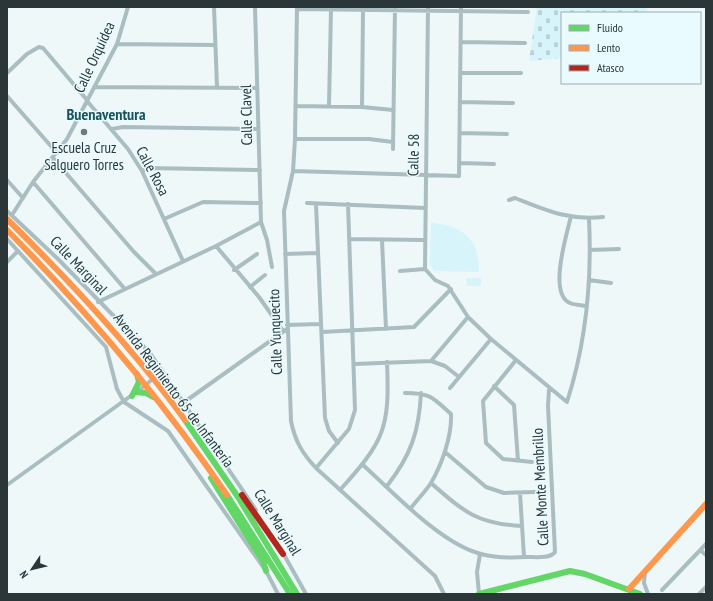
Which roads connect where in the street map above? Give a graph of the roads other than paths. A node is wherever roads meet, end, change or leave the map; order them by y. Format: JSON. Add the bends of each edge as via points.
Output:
{"nodes":[{"id":1,"x":128,"y":7,"type":"edge"},
{"id":2,"x":214,"y":7,"type":"edge"},
{"id":3,"x":255,"y":7,"type":"edge"},
{"id":4,"x":297,"y":8,"type":"edge"},
{"id":5,"x":395,"y":8,"type":"edge"},
{"id":6,"x":330,"y":9,"type":"junction"},
{"id":7,"x":428,"y":9,"type":"edge"},
{"id":8,"x":461,"y":9,"type":"edge"},
{"id":9,"x":495,"y":9,"type":"edge"},
{"id":10,"x":363,"y":10,"type":"junction"},
{"id":11,"x":528,"y":12,"type":"dead end"},
{"id":12,"x":461,"y":42,"type":"junction"},
{"id":13,"x":526,"y":43,"type":"dead end"},
{"id":14,"x":117,"y":44,"type":"junction"},
{"id":15,"x":215,"y":44,"type":"junction"},
{"id":16,"x":7,"y":73,"type":"edge"},
{"id":17,"x":461,"y":73,"type":"junction"},
{"id":18,"x":521,"y":73,"type":"dead end"},
{"id":19,"x":94,"y":87,"type":"junction"},
{"id":20,"x":217,"y":87,"type":"junction"},
{"id":21,"x":258,"y":88,"type":"junction"},
{"id":22,"x":7,"y":96,"type":"edge"},
{"id":23,"x":87,"y":101,"type":"junction"},
{"id":24,"x":460,"y":102,"type":"junction"},
{"id":25,"x":513,"y":103,"type":"dead end"},
{"id":26,"x":296,"y":106,"type":"junction"},
{"id":27,"x":329,"y":106,"type":"junction"},
{"id":28,"x":362,"y":107,"type":"junction"},
{"id":29,"x":393,"y":110,"type":"junction"},
{"id":30,"x":112,"y":129,"type":"junction"},
{"id":31,"x":258,"y":129,"type":"junction"},
{"id":32,"x":460,"y":132,"type":"junction"},
{"id":33,"x":507,"y":134,"type":"dead end"},
{"id":34,"x":295,"y":139,"type":"junction"},
{"id":35,"x":393,"y":142,"type":"junction"},
{"id":36,"x":393,"y":149,"type":"dead end"},
{"id":37,"x":57,"y":153,"type":"junction"},
{"id":38,"x":53,"y":158,"type":"junction"},
{"id":39,"x":460,"y":163,"type":"junction"},
{"id":40,"x":494,"y":164,"type":"dead end"},
{"id":41,"x":260,"y":170,"type":"junction"},
{"id":42,"x":142,"y":171,"type":"junction"},
{"id":43,"x":293,"y":171,"type":"junction"},
{"id":44,"x":425,"y":175,"type":"junction"},
{"id":45,"x":7,"y":180,"type":"edge"},
{"id":46,"x":33,"y":182,"type":"junction"},
{"id":47,"x":23,"y":198,"type":"junction"},
{"id":48,"x":509,"y":200,"type":"dead end"},
{"id":49,"x":260,"y":203,"type":"junction"},
{"id":50,"x":307,"y":203,"type":"dead end"},
{"id":51,"x":316,"y":204,"type":"junction"},
{"id":52,"x":348,"y":204,"type":"junction"},
{"id":53,"x":425,"y":208,"type":"junction"},
{"id":54,"x":7,"y":210,"type":"edge"},
{"id":55,"x":571,"y":216,"type":"junction"},
{"id":56,"x":9,"y":217,"type":"edge"},
{"id":57,"x":603,"y":217,"type":"dead end"},
{"id":58,"x":589,"y":218,"type":"junction"},
{"id":59,"x":164,"y":219,"type":"junction"},
{"id":60,"x":261,"y":222,"type":"junction"},
{"id":61,"x":7,"y":230,"type":"edge"},
{"id":62,"x":7,"y":239,"type":"edge"},
{"id":63,"x":350,"y":239,"type":"junction"},
{"id":64,"x":382,"y":240,"type":"junction"},
{"id":65,"x":424,"y":240,"type":"junction"},
{"id":66,"x":216,"y":246,"type":"junction"},
{"id":67,"x":619,"y":249,"type":"dead end"},
{"id":68,"x":590,"y":250,"type":"junction"},
{"id":69,"x":18,"y":251,"type":"junction"},
{"id":70,"x":317,"y":253,"type":"junction"},
{"id":71,"x":257,"y":254,"type":"dead end"},
{"id":72,"x":285,"y":254,"type":"junction"},
{"id":73,"x":183,"y":261,"type":"junction"},
{"id":74,"x":7,"y":262,"type":"edge"},
{"id":75,"x":272,"y":268,"type":"dead end"},
{"id":76,"x":425,"y":269,"type":"junction"},
{"id":77,"x":234,"y":270,"type":"junction"},
{"id":78,"x":400,"y":271,"type":"dead end"},
{"id":79,"x":156,"y":274,"type":"junction"},
{"id":80,"x":265,"y":275,"type":"dead end"},
{"id":81,"x":589,"y":280,"type":"junction"},
{"id":82,"x":611,"y":283,"type":"dead end"},
{"id":83,"x":250,"y":287,"type":"junction"},
{"id":84,"x":124,"y":288,"type":"junction"},
{"id":85,"x":451,"y":289,"type":"junction"},
{"id":86,"x":98,"y":302,"type":"junction"},
{"id":87,"x":586,"y":306,"type":"junction"},
{"id":88,"x":468,"y":317,"type":"junction"},
{"id":89,"x":320,"y":324,"type":"junction"},
{"id":90,"x":286,"y":329,"type":"junction"},
{"id":91,"x":386,"y":329,"type":"junction"},
{"id":92,"x":354,"y":331,"type":"junction"},
{"id":93,"x":322,"y":332,"type":"junction"},
{"id":94,"x":492,"y":339,"type":"junction"},
{"id":95,"x":139,"y":344,"type":"junction"},
{"id":96,"x":516,"y":360,"type":"junction"},
{"id":97,"x":431,"y":361,"type":"junction"},
{"id":98,"x":387,"y":362,"type":"junction"},
{"id":99,"x":355,"y":364,"type":"junction"},
{"id":100,"x":136,"y":372,"type":"junction"},
{"id":101,"x":459,"y":377,"type":"junction"},
{"id":102,"x":153,"y":380,"type":"junction"},
{"id":103,"x":146,"y":385,"type":"junction"},
{"id":104,"x":494,"y":386,"type":"junction"},
{"id":105,"x":450,"y":388,"type":"dead end"},
{"id":106,"x":549,"y":389,"type":"junction"},
{"id":107,"x":175,"y":391,"type":"junction"},
{"id":108,"x":406,"y":393,"type":"dead end"},
{"id":109,"x":421,"y":393,"type":"junction"},
{"id":110,"x":134,"y":394,"type":"junction"},
{"id":111,"x":124,"y":402,"type":"junction"},
{"id":112,"x":158,"y":402,"type":"junction"},
{"id":113,"x":183,"y":403,"type":"junction"},
{"id":114,"x":338,"y":443,"type":"junction"},
{"id":115,"x":445,"y":452,"type":"junction"},
{"id":116,"x":211,"y":457,"type":"junction"},
{"id":117,"x":518,"y":461,"type":"junction"},
{"id":118,"x":532,"y":462,"type":"dead end"},
{"id":119,"x":206,"y":463,"type":"junction"},
{"id":120,"x":363,"y":465,"type":"junction"},
{"id":121,"x":316,"y":468,"type":"junction"},
{"id":122,"x":431,"y":483,"type":"junction"},
{"id":123,"x":7,"y":485,"type":"edge"},
{"id":124,"x":387,"y":486,"type":"junction"},
{"id":125,"x":340,"y":490,"type":"junction"},
{"id":126,"x":535,"y":492,"type":"dead end"},
{"id":127,"x":520,"y":493,"type":"junction"},
{"id":128,"x":706,"y":504,"type":"edge"},
{"id":129,"x":411,"y":508,"type":"junction"},
{"id":130,"x":522,"y":526,"type":"junction"},
{"id":131,"x":257,"y":532,"type":"junction"},
{"id":132,"x":706,"y":544,"type":"edge"},
{"id":133,"x":700,"y":550,"type":"junction"},
{"id":134,"x":283,"y":554,"type":"junction"},
{"id":135,"x":480,"y":554,"type":"junction"},
{"id":136,"x":706,"y":555,"type":"edge"},
{"id":137,"x":524,"y":558,"type":"junction"},
{"id":138,"x":266,"y":571,"type":"junction"},
{"id":139,"x":645,"y":572,"type":"junction"},
{"id":140,"x":706,"y":587,"type":"edge"},
{"id":141,"x":629,"y":589,"type":"junction"},
{"id":142,"x":662,"y":590,"type":"dead end"},
{"id":143,"x":278,"y":594,"type":"edge"},
{"id":144,"x":290,"y":594,"type":"edge"},
{"id":145,"x":297,"y":594,"type":"edge"},
{"id":146,"x":306,"y":594,"type":"edge"},
{"id":147,"x":444,"y":594,"type":"edge"},
{"id":148,"x":479,"y":594,"type":"edge"},
{"id":149,"x":640,"y":594,"type":"edge"},
{"id":150,"x":648,"y":594,"type":"edge"},
{"id":151,"x":699,"y":594,"type":"edge"}],
"edges":[{"from":1,"to":14,"type":"street","name":"Calle Orquídea"},
{"from":2,"to":15,"type":"street"},
{"from":3,"to":21,"type":"street","name":"Calle Clavel"},
{"from":4,"to":6,"type":"street"},
{"from":4,"to":26,"type":"street","name":"Calle Yunquecito"},
{"from":5,"to":7,"type":"street"},
{"from":5,"to":10,"type":"street"},
{"from":5,"to":29,"type":"street"},
{"from":6,"to":10,"type":"street"},
{"from":6,"to":27,"type":"street"},
{"from":7,"to":8,"type":"street"},
{"from":7,"to":44,"type":"street","name":"Calle 58"},
{"from":8,"to":9,"type":"street"},
{"from":8,"to":12,"type":"street"},
{"from":9,"to":11,"type":"street"},
{"from":10,"to":28,"type":"street"},
{"from":12,"to":13,"type":"street"},
{"from":12,"to":17,"type":"street"},
{"from":14,"to":15,"type":"street"},
{"from":14,"to":19,"type":"street","name":"Calle Orquídea"},
{"from":15,"to":20,"type":"street"},
{"from":16,"to":23,"type":"street","name":"Calle Rosa","via":[[27,54],[43,48]]},
{"from":17,"to":18,"type":"street"},
{"from":17,"to":24,"type":"street"},
{"from":19,"to":20,"type":"street"},
{"from":19,"to":23,"type":"street","name":"Calle Orquídea"},
{"from":20,"to":21,"type":"street"},
{"from":21,"to":31,"type":"street","name":"Calle Clavel"},
{"from":22,"to":37,"type":"street"},
{"from":23,"to":30,"type":"street","name":"Calle Rosa"},
{"from":23,"to":37,"type":"street","name":"Calle Orquídea","via":[[68,139]]},
{"from":24,"to":25,"type":"street"},
{"from":24,"to":32,"type":"street"},
{"from":26,"to":27,"type":"street"},
{"from":26,"to":34,"type":"street","name":"Calle Yunquecito"},
{"from":27,"to":28,"type":"street"},
{"from":28,"to":29,"type":"street"},
{"from":29,"to":35,"type":"street"},
{"from":30,"to":31,"type":"street","via":[[123,126]]},
{"from":30,"to":42,"type":"street","name":"Calle Rosa"},
{"from":31,"to":41,"type":"street","name":"Calle Clavel"},
{"from":32,"to":33,"type":"street"},
{"from":32,"to":39,"type":"street"},
{"from":34,"to":35,"type":"street","via":[[368,139]]},
{"from":34,"to":43,"type":"street","name":"Calle Yunquecito"},
{"from":35,"to":36,"type":"street"},
{"from":37,"to":38,"type":"street","name":"Calle Orquídea"},
{"from":38,"to":46,"type":"street","name":"Calle Orquídea"},
{"from":38,"to":79,"type":"street"},
{"from":39,"to":40,"type":"street"},
{"from":39,"to":44,"type":"street","via":[[459,176]]},
{"from":41,"to":42,"type":"street","via":[[148,168]]},
{"from":41,"to":49,"type":"street","name":"Calle Clavel"},
{"from":42,"to":59,"type":"street","name":"Calle Rosa"},
{"from":43,"to":44,"type":"street"},
{"from":43,"to":72,"type":"street","name":"Calle Yunquecito","via":[[284,211]]},
{"from":44,"to":53,"type":"street","name":"Calle 58"},
{"from":45,"to":47,"type":"street"},
{"from":46,"to":47,"type":"street","name":"Calle Orquídea"},
{"from":46,"to":84,"type":"street"},
{"from":47,"to":56,"type":"street","name":"Calle Orquídea"},
{"from":48,"to":55,"type":"street","via":[[515,198],[556,214]]},
{"from":49,"to":59,"type":"street","via":[[203,202]]},
{"from":49,"to":60,"type":"street","name":"Calle Clavel"},
{"from":50,"to":51,"type":"street"},
{"from":51,"to":52,"type":"street"},
{"from":51,"to":70,"type":"street"},
{"from":52,"to":53,"type":"street"},
{"from":52,"to":63,"type":"street"},
{"from":53,"to":65,"type":"street","name":"Calle 58"},
{"from":54,"to":56,"type":"street","name":"Calle Marginal"},
{"from":55,"to":58,"type":"street"},
{"from":55,"to":87,"type":"street","via":[[558,275],[564,298],[568,302]]},
{"from":56,"to":86,"type":"street","name":"Calle Marginal","via":[[58,259]]},
{"from":56,"to":102,"type":"main road","name":"Avenida Regimiento 65 de Infantería","via":[[95,308]]},
{"from":57,"to":58,"type":"street"},
{"from":58,"to":68,"type":"street"},
{"from":59,"to":73,"type":"street","name":"Calle Rosa"},
{"from":60,"to":66,"type":"street"},
{"from":60,"to":75,"type":"street","name":"Calle Clavel"},
{"from":61,"to":100,"type":"main road","name":"Avenida Regimiento 65 de Infantería","via":[[56,278]]},
{"from":62,"to":69,"type":"street"},
{"from":63,"to":64,"type":"street"},
{"from":63,"to":92,"type":"street"},
{"from":64,"to":65,"type":"street"},
{"from":64,"to":91,"type":"street"},
{"from":65,"to":76,"type":"street","name":"Calle 58"},
{"from":66,"to":73,"type":"street"},
{"from":66,"to":77,"type":"street"},
{"from":67,"to":68,"type":"street"},
{"from":68,"to":81,"type":"street"},
{"from":69,"to":74,"type":"street"},
{"from":69,"to":111,"type":"street","via":[[106,347]]},
{"from":70,"to":72,"type":"street"},
{"from":70,"to":89,"type":"street"},
{"from":71,"to":77,"type":"street"},
{"from":72,"to":90,"type":"street","name":"Calle Yunquecito"},
{"from":73,"to":79,"type":"street"},
{"from":76,"to":78,"type":"street"},
{"from":76,"to":85,"type":"street","via":[[434,280]]},
{"from":77,"to":83,"type":"street"},
{"from":79,"to":84,"type":"street"},
{"from":80,"to":83,"type":"street"},
{"from":81,"to":82,"type":"street"},
{"from":81,"to":87,"type":"street"},
{"from":83,"to":90,"type":"street"},
{"from":84,"to":86,"type":"street"},
{"from":85,"to":88,"type":"street"},
{"from":85,"to":91,"type":"street","via":[[414,327]]},
{"from":86,"to":95,"type":"street","name":"Calle Marginal"},
{"from":87,"to":106,"type":"street","via":[[583,336],[567,402]]},
{"from":88,"to":94,"type":"street"},
{"from":88,"to":97,"type":"street"},
{"from":89,"to":90,"type":"street"},
{"from":89,"to":93,"type":"street"},
{"from":90,"to":113,"type":"street"},
{"from":90,"to":121,"type":"street","name":"Calle Yunquecito","via":[[291,421],[303,455]]},
{"from":91,"to":92,"type":"street"},
{"from":92,"to":93,"type":"street"},
{"from":92,"to":99,"type":"street"},
{"from":93,"to":114,"type":"street","via":[[324,418]]},
{"from":94,"to":96,"type":"street"},
{"from":94,"to":101,"type":"street"},
{"from":95,"to":102,"type":"street","via":[[158,371],[159,374]]},
{"from":95,"to":107,"type":"street","name":"Calle Marginal","via":[[154,358]]},
{"from":96,"to":104,"type":"street"},
{"from":96,"to":106,"type":"street"},
{"from":97,"to":98,"type":"street"},
{"from":97,"to":101,"type":"street","via":[[445,366]]},
{"from":98,"to":99,"type":"street"},
{"from":98,"to":120,"type":"street","via":[[389,397],[386,420],[378,444]]},
{"from":99,"to":114,"type":"street","via":[[355,410],[349,429]]},
{"from":100,"to":103,"type":"main road","name":"Avenida Regimiento 65 de Infantería"},
{"from":100,"to":110,"type":"main road","via":[[139,382]]},
{"from":101,"to":105,"type":"street"},
{"from":102,"to":103,"type":"street"},
{"from":102,"to":107,"type":"street","via":[[163,378]]},
{"from":102,"to":116,"type":"main road","name":"Avenida Regimiento 65 de Infantería"},
{"from":103,"to":110,"type":"street"},
{"from":103,"to":112,"type":"main road","name":"Avenida Regimiento 65 de Infantería"},
{"from":104,"to":117,"type":"street","via":[[514,404]]},
{"from":104,"to":117,"type":"street","via":[[483,401],[486,443],[504,459]]},
{"from":106,"to":137,"type":"street","name":"Calle Monte Membrillo","via":[[555,552],[545,556]]},
{"from":107,"to":113,"type":"street","name":"Calle Marginal"},
{"from":108,"to":109,"type":"street"},
{"from":109,"to":115,"type":"street","via":[[432,396],[451,414],[452,423]]},
{"from":109,"to":124,"type":"street","via":[[419,420],[413,443],[402,466]]},
{"from":110,"to":111,"type":"street"},
{"from":110,"to":112,"type":"main road","via":[[146,393]]},
{"from":111,"to":123,"type":"street"},
{"from":111,"to":138,"type":"street","via":[[168,431]]},
{"from":112,"to":119,"type":"main road","name":"Avenida Regimiento 65 de Infantería"},
{"from":113,"to":134,"type":"street","name":"Calle Marginal","via":[[243,489]]},
{"from":114,"to":121,"type":"street"},
{"from":115,"to":122,"type":"street"},
{"from":115,"to":127,"type":"street","via":[[486,487],[504,493]]},
{"from":116,"to":131,"type":"main road","name":"Avenida Regimiento 65 de Infantería"},
{"from":116,"to":134,"type":"main road","via":[[253,510]]},
{"from":117,"to":118,"type":"street"},
{"from":119,"to":131,"type":"main road","name":"Avenida Regimiento 65 de Infantería"},
{"from":119,"to":138,"type":"main road","via":[[211,479],[263,561]]},
{"from":120,"to":124,"type":"street","name":"Calle Monte Membrillo"},
{"from":120,"to":125,"type":"street"},
{"from":121,"to":125,"type":"street","name":"Calle Yunquecito"},
{"from":122,"to":129,"type":"street"},
{"from":122,"to":130,"type":"street","via":[[476,518],[499,525]]},
{"from":124,"to":129,"type":"street","name":"Calle Monte Membrillo"},
{"from":125,"to":147,"type":"street","name":"Calle Yunquecito","via":[[435,576]]},
{"from":126,"to":127,"type":"street"},
{"from":127,"to":130,"type":"street"},
{"from":128,"to":139,"type":"main road"},
{"from":129,"to":135,"type":"street","name":"Calle Monte Membrillo","via":[[446,538]]},
{"from":130,"to":137,"type":"street"},
{"from":131,"to":144,"type":"main road","name":"Avenida Regimiento 65 de Infantería"},
{"from":131,"to":145,"type":"main road","name":"Avenida Regimiento 65 de Infantería"},
{"from":132,"to":133,"type":"street"},
{"from":133,"to":136,"type":"street"},
{"from":133,"to":142,"type":"street"},
{"from":134,"to":146,"type":"street","name":"Calle Marginal"},
{"from":135,"to":137,"type":"street","name":"Calle Monte Membrillo","via":[[501,558]]},
{"from":135,"to":148,"type":"street","via":[[477,572]]},
{"from":138,"to":143,"type":"street"},
{"from":139,"to":141,"type":"main road"},
{"from":139,"to":150,"type":"street","via":[[644,583]]},
{"from":140,"to":151,"type":"street"},
{"from":141,"to":148,"type":"main road","via":[[585,574],[570,572],[557,573]]},
{"from":141,"to":149,"type":"main road"}]}
